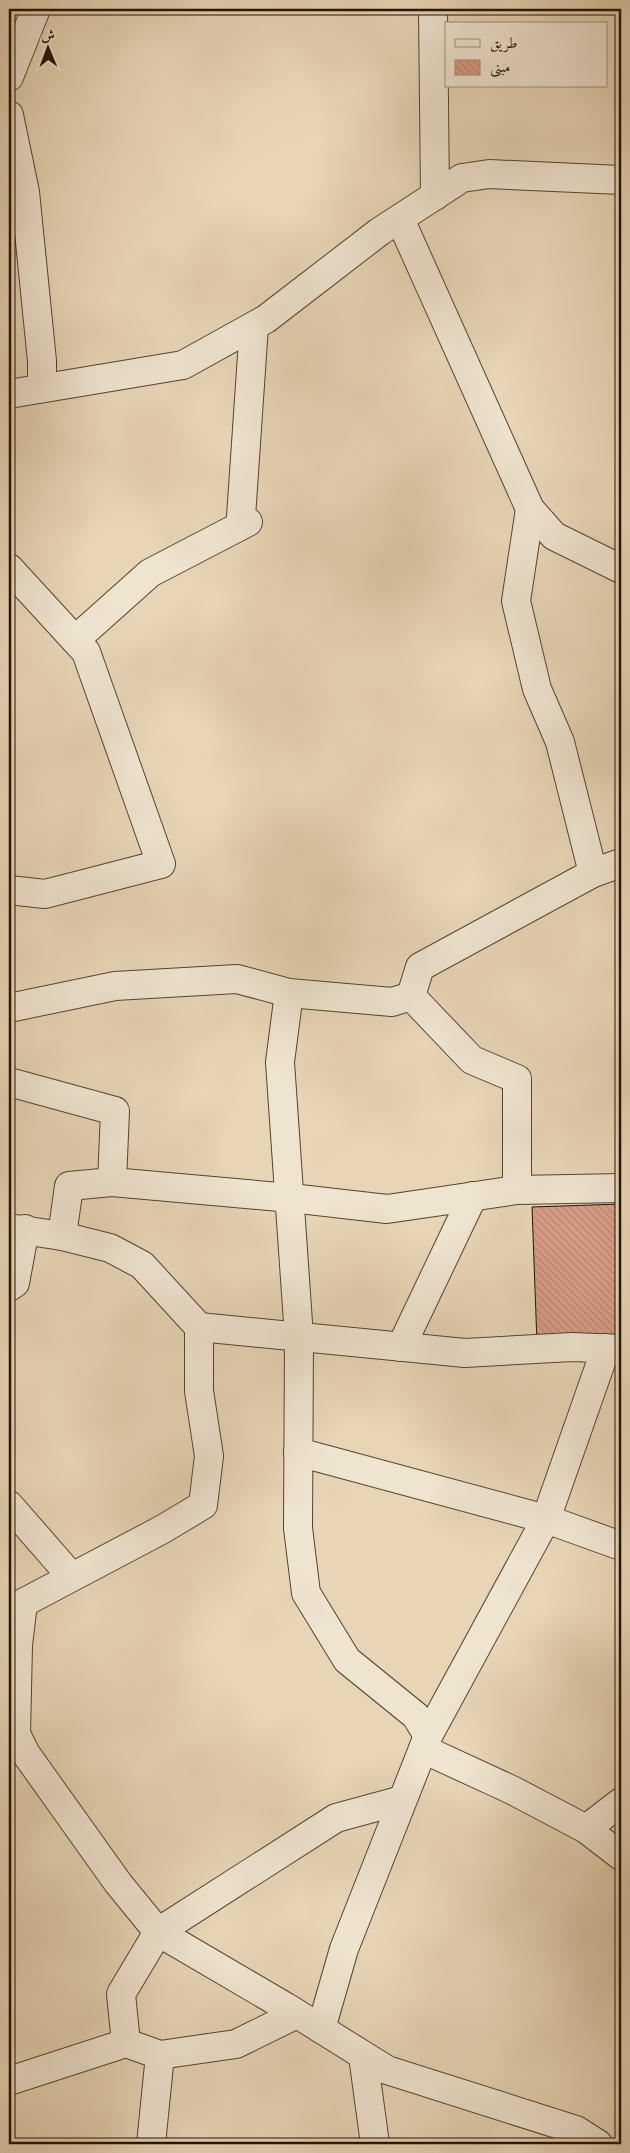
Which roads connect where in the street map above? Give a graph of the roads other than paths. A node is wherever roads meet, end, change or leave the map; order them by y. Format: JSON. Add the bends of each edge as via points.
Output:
{"nodes":[{"id":1,"x":36,"y":9,"type":"edge"},
{"id":2,"x":433,"y":9,"type":"edge"},
{"id":3,"x":9,"y":77,"type":"edge"},
{"id":4,"x":9,"y":115,"type":"edge"},
{"id":5,"x":621,"y":180,"type":"edge"},
{"id":6,"x":435,"y":196,"type":"junction"},
{"id":7,"x":400,"y":218,"type":"junction"},
{"id":8,"x":254,"y":326,"type":"junction"},
{"id":9,"x":42,"y":388,"type":"junction"},
{"id":10,"x":9,"y":394,"type":"edge"},
{"id":11,"x":530,"y":509,"type":"junction"},
{"id":12,"x":621,"y":569,"type":"edge"},
{"id":13,"x":12,"y":576,"type":"edge"},
{"id":14,"x":75,"y":640,"type":"junction"},
{"id":15,"x":621,"y":864,"type":"edge"},
{"id":16,"x":593,"y":873,"type":"junction"},
{"id":17,"x":9,"y":890,"type":"edge"},
{"id":18,"x":289,"y":992,"type":"junction"},
{"id":19,"x":411,"y":996,"type":"junction"},
{"id":20,"x":9,"y":1008,"type":"edge"},
{"id":21,"x":9,"y":1082,"type":"edge"},
{"id":22,"x":112,"y":1182,"type":"junction"},
{"id":23,"x":621,"y":1188,"type":"edge"},
{"id":24,"x":517,"y":1190,"type":"junction"},
{"id":25,"x":473,"y":1196,"type":"junction"},
{"id":26,"x":291,"y":1198,"type":"junction"},
{"id":27,"x":17,"y":1228,"type":"edge"},
{"id":28,"x":62,"y":1236,"type":"junction"},
{"id":29,"x":9,"y":1287,"type":"edge"},
{"id":30,"x":199,"y":1328,"type":"junction"},
{"id":31,"x":299,"y":1337,"type":"junction"},
{"id":32,"x":401,"y":1347,"type":"junction"},
{"id":33,"x":614,"y":1348,"type":"edge"},
{"id":34,"x":298,"y":1452,"type":"junction"},
{"id":35,"x":9,"y":1505,"type":"edge"},
{"id":36,"x":546,"y":1519,"type":"junction"},
{"id":37,"x":621,"y":1546,"type":"edge"},
{"id":38,"x":71,"y":1576,"type":"junction"},
{"id":39,"x":12,"y":1735,"type":"edge"},
{"id":40,"x":425,"y":1742,"type":"junction"},
{"id":41,"x":402,"y":1800,"type":"junction"},
{"id":42,"x":621,"y":1802,"type":"edge"},
{"id":43,"x":586,"y":1829,"type":"junction"},
{"id":44,"x":621,"y":1856,"type":"edge"},
{"id":45,"x":158,"y":1932,"type":"junction"},
{"id":46,"x":297,"y":2014,"type":"junction"},
{"id":47,"x":321,"y":2030,"type":"junction"},
{"id":48,"x":126,"y":2042,"type":"junction"},
{"id":49,"x":160,"y":2055,"type":"junction"},
{"id":50,"x":363,"y":2056,"type":"junction"},
{"id":51,"x":9,"y":2081,"type":"edge"},
{"id":52,"x":151,"y":2144,"type":"edge"},
{"id":53,"x":375,"y":2144,"type":"edge"},
{"id":54,"x":598,"y":2144,"type":"edge"}],
"edges":[{"from":1,"to":3,"type":"street"},
{"from":2,"to":6,"type":"street"},
{"from":4,"to":9,"type":"street","via":[[25,192]]},
{"from":5,"to":6,"type":"street","via":[[489,174],[462,178]]},
{"from":6,"to":7,"type":"street"},
{"from":7,"to":8,"type":"street"},
{"from":7,"to":11,"type":"street"},
{"from":8,"to":9,"type":"street","via":[[183,365]]},
{"from":8,"to":14,"type":"street","via":[[241,517],[248,522],[150,573]]},
{"from":9,"to":10,"type":"street"},
{"from":11,"to":12,"type":"street","via":[[554,536]]},
{"from":11,"to":16,"type":"street","via":[[516,600],[537,689],[560,742]]},
{"from":13,"to":14,"type":"street"},
{"from":14,"to":17,"type":"street","via":[[86,652],[161,864],[45,894]]},
{"from":15,"to":16,"type":"street"},
{"from":16,"to":19,"type":"street","via":[[420,967]]},
{"from":18,"to":19,"type":"street","via":[[392,1002]]},
{"from":18,"to":20,"type":"street","via":[[237,979],[115,986]]},
{"from":18,"to":26,"type":"street","via":[[280,1062]]},
{"from":19,"to":24,"type":"street","via":[[472,1060],[517,1079]]},
{"from":21,"to":22,"type":"street","via":[[115,1110]]},
{"from":22,"to":26,"type":"street"},
{"from":22,"to":28,"type":"street","via":[[69,1186]]},
{"from":23,"to":24,"type":"street"},
{"from":24,"to":25,"type":"street"},
{"from":25,"to":26,"type":"street","via":[[387,1209]]},
{"from":25,"to":32,"type":"street"},
{"from":26,"to":31,"type":"street"},
{"from":27,"to":28,"type":"street"},
{"from":27,"to":29,"type":"street","via":[[15,1282]]},
{"from":28,"to":30,"type":"street","via":[[110,1248],[142,1265]]},
{"from":30,"to":31,"type":"street"},
{"from":30,"to":38,"type":"street","via":[[200,1391],[208,1456],[204,1505]]},
{"from":31,"to":32,"type":"street"},
{"from":31,"to":34,"type":"street"},
{"from":32,"to":33,"type":"street","via":[[465,1353]]},
{"from":33,"to":36,"type":"street"},
{"from":34,"to":36,"type":"street"},
{"from":34,"to":40,"type":"street","via":[[298,1528],[306,1593],[346,1660],[416,1716]]},
{"from":35,"to":38,"type":"street"},
{"from":36,"to":37,"type":"street"},
{"from":36,"to":40,"type":"street"},
{"from":38,"to":39,"type":"street","via":[[23,1602]]},
{"from":39,"to":45,"type":"street","via":[[118,1883]]},
{"from":40,"to":41,"type":"street"},
{"from":40,"to":43,"type":"street"},
{"from":41,"to":45,"type":"street","via":[[336,1818]]},
{"from":41,"to":47,"type":"street","via":[[344,1948]]},
{"from":42,"to":43,"type":"street"},
{"from":43,"to":44,"type":"street"},
{"from":45,"to":46,"type":"street"},
{"from":45,"to":48,"type":"street","via":[[120,1994]]},
{"from":46,"to":47,"type":"street"},
{"from":46,"to":49,"type":"street","via":[[236,2044]]},
{"from":47,"to":50,"type":"street"},
{"from":48,"to":49,"type":"street"},
{"from":48,"to":51,"type":"street"},
{"from":49,"to":52,"type":"street"},
{"from":50,"to":53,"type":"street"},
{"from":50,"to":54,"type":"street","via":[[387,2070],[576,2130]]}]}
